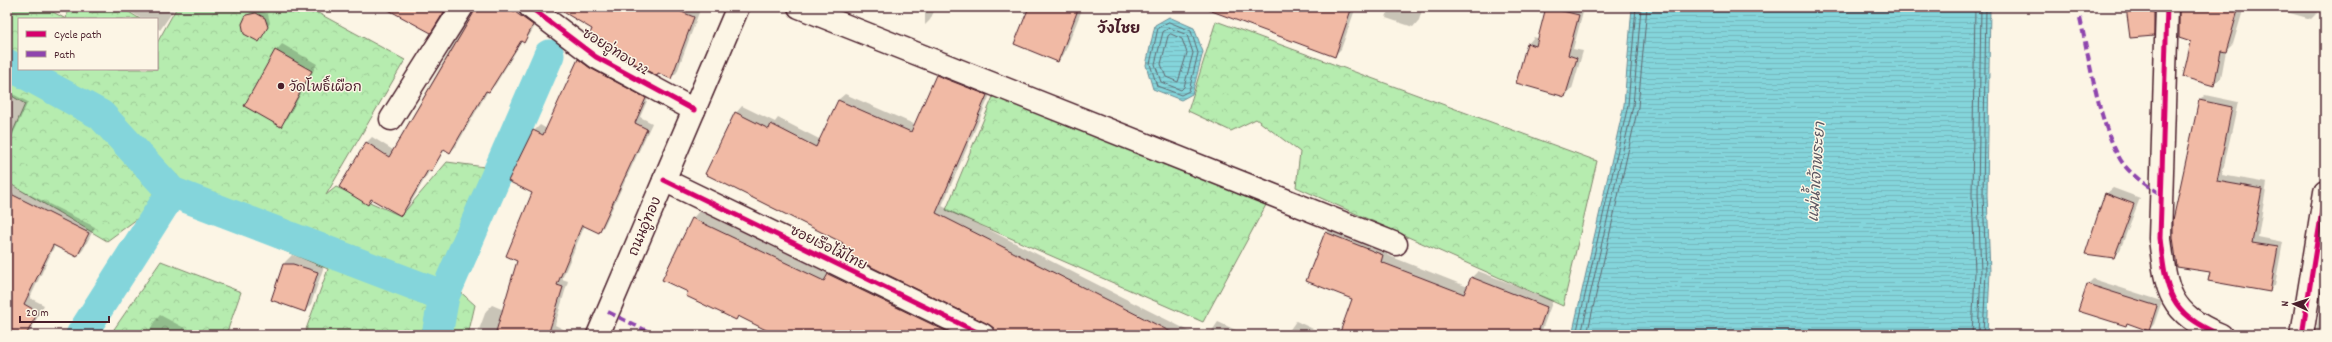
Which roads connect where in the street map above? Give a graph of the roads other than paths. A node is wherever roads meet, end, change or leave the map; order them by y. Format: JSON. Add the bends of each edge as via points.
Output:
{"nodes":[{"id":1,"x":462,"y":7,"type":"edge"},
{"id":2,"x":530,"y":7,"type":"edge"},
{"id":3,"x":738,"y":7,"type":"edge"},
{"id":4,"x":799,"y":7,"type":"edge"},
{"id":5,"x":2167,"y":7,"type":"edge"},
{"id":6,"x":694,"y":110,"type":"junction"},
{"id":7,"x":391,"y":120,"type":"dead end"},
{"id":8,"x":664,"y":180,"type":"junction"},
{"id":9,"x":2325,"y":192,"type":"edge"},
{"id":10,"x":1396,"y":244,"type":"dead end"},
{"id":11,"x":598,"y":335,"type":"edge"},
{"id":12,"x":983,"y":335,"type":"edge"},
{"id":13,"x":2221,"y":335,"type":"edge"},
{"id":14,"x":2302,"y":335,"type":"edge"}],
"edges":[{"from":1,"to":7,"type":"street"},
{"from":2,"to":6,"type":"street","name":"ซอยอู่ทอง 22","via":[[596,57]]},
{"from":3,"to":6,"type":"street","name":"ถนนอู่ทอง"},
{"from":4,"to":10,"type":"street"},
{"from":5,"to":13,"type":"street","via":[[2160,238],[2163,267],[2171,294],[2180,311]]},
{"from":6,"to":8,"type":"street","name":"ถนนอู่ทอง"},
{"from":8,"to":11,"type":"street","name":"ถนนอู่ทอง"},
{"from":8,"to":12,"type":"street","name":"ซอยเรือไม้ไทย"},
{"from":9,"to":14,"type":"street"}]}
